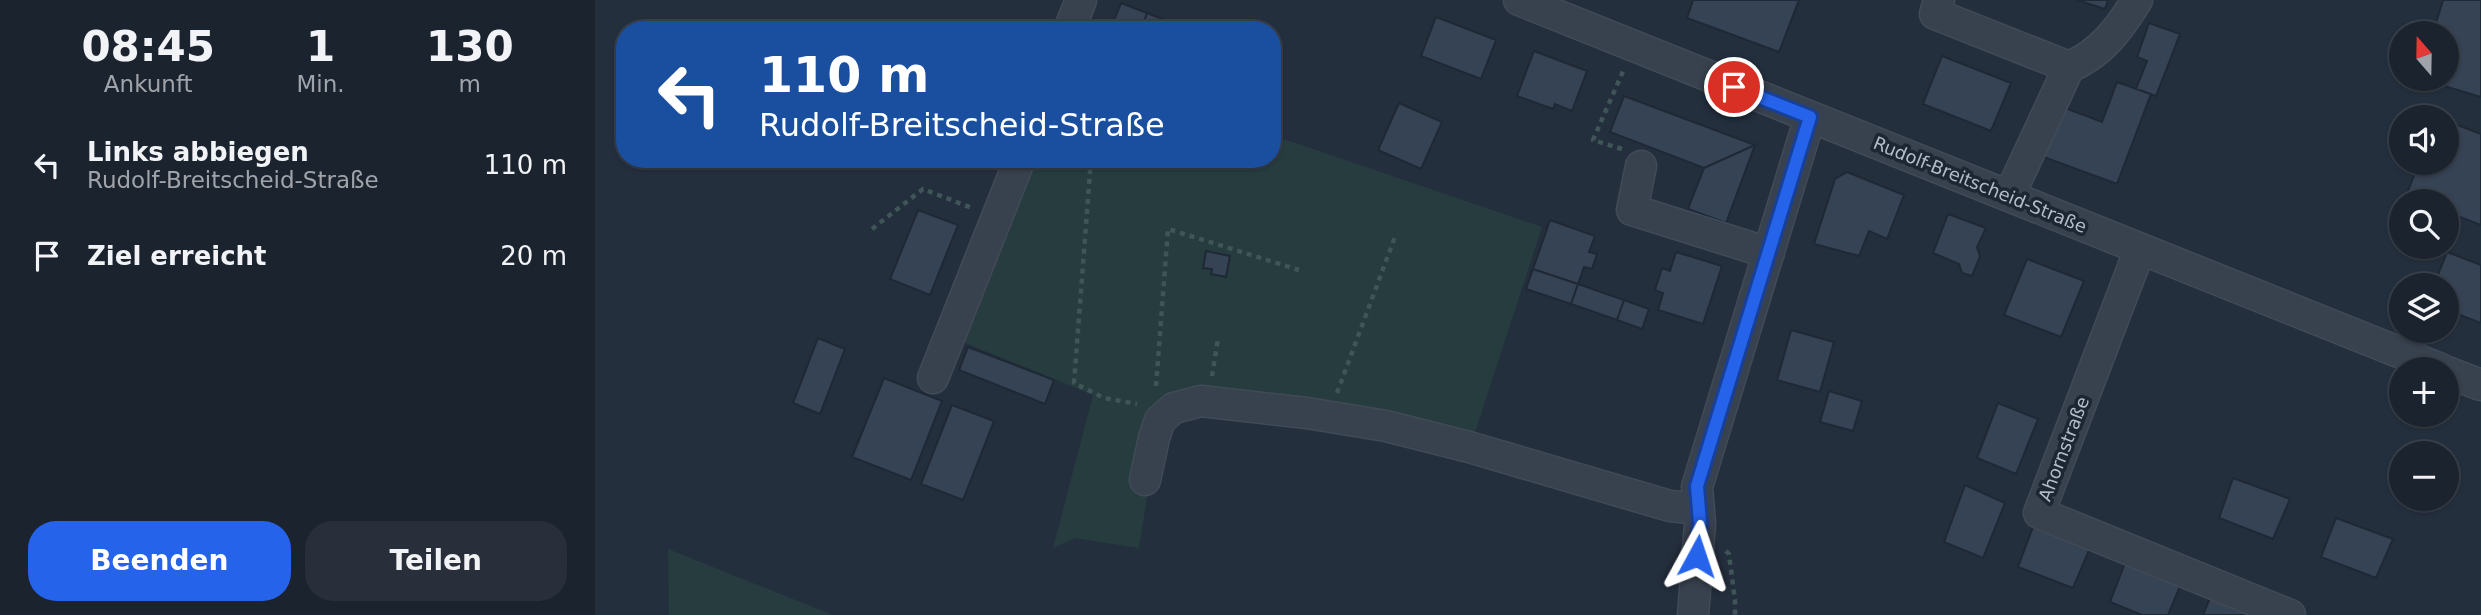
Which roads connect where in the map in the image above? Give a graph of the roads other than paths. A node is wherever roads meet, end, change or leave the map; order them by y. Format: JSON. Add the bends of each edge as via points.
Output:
{"nodes":[{"id":1,"x":1081,"y":0,"type":"edge"},
{"id":2,"x":1519,"y":0,"type":"edge"},
{"id":3,"x":1939,"y":0,"type":"edge"},
{"id":4,"x":2137,"y":0,"type":"edge"},
{"id":5,"x":1073,"y":21,"type":"edge"},
{"id":6,"x":2069,"y":66,"type":"junction"},
{"id":7,"x":1810,"y":117,"type":"junction"},
{"id":8,"x":1641,"y":166,"type":"road end"},
{"id":9,"x":1016,"y":168,"type":"edge"},
{"id":10,"x":2008,"y":196,"type":"junction"},
{"id":11,"x":2140,"y":249,"type":"junction"},
{"id":12,"x":1769,"y":253,"type":"junction"},
{"id":13,"x":2411,"y":357,"type":"edge"},
{"id":14,"x":2459,"y":377,"type":"edge"},
{"id":15,"x":933,"y":378,"type":"dead end"},
{"id":16,"x":2481,"y":385,"type":"edge"},
{"id":17,"x":1145,"y":480,"type":"dead end"},
{"id":18,"x":1699,"y":509,"type":"junction"},
{"id":19,"x":1693,"y":615,"type":"edge"},
{"id":20,"x":2290,"y":615,"type":"edge"}],
"edges":[{"from":1,"to":5,"type":"street"},
{"from":2,"to":7,"type":"street","name":"Rudolf-Breitscheid-Straße"},
{"from":3,"to":6,"type":"street","via":[[1935,14]]},
{"from":4,"to":6,"type":"street","via":[[2110,39],[2084,61]]},
{"from":6,"to":10,"type":"street"},
{"from":7,"to":10,"type":"street","name":"Rudolf-Breitscheid-Straße"},
{"from":7,"to":12,"type":"street"},
{"from":8,"to":12,"type":"street","via":[[1632,210]]},
{"from":9,"to":15,"type":"street"},
{"from":10,"to":11,"type":"street","name":"Rudolf-Breitscheid-Straße"},
{"from":11,"to":13,"type":"street","name":"Rudolf-Breitscheid-Straße"},
{"from":11,"to":20,"type":"street","name":"Ahornstraße","via":[[2039,513]]},
{"from":12,"to":18,"type":"street","via":[[1697,486]]},
{"from":14,"to":16,"type":"street"},
{"from":17,"to":18,"type":"street","via":[[1160,409],[1208,401],[1409,432],[1670,506]]},
{"from":18,"to":19,"type":"street"}]}
